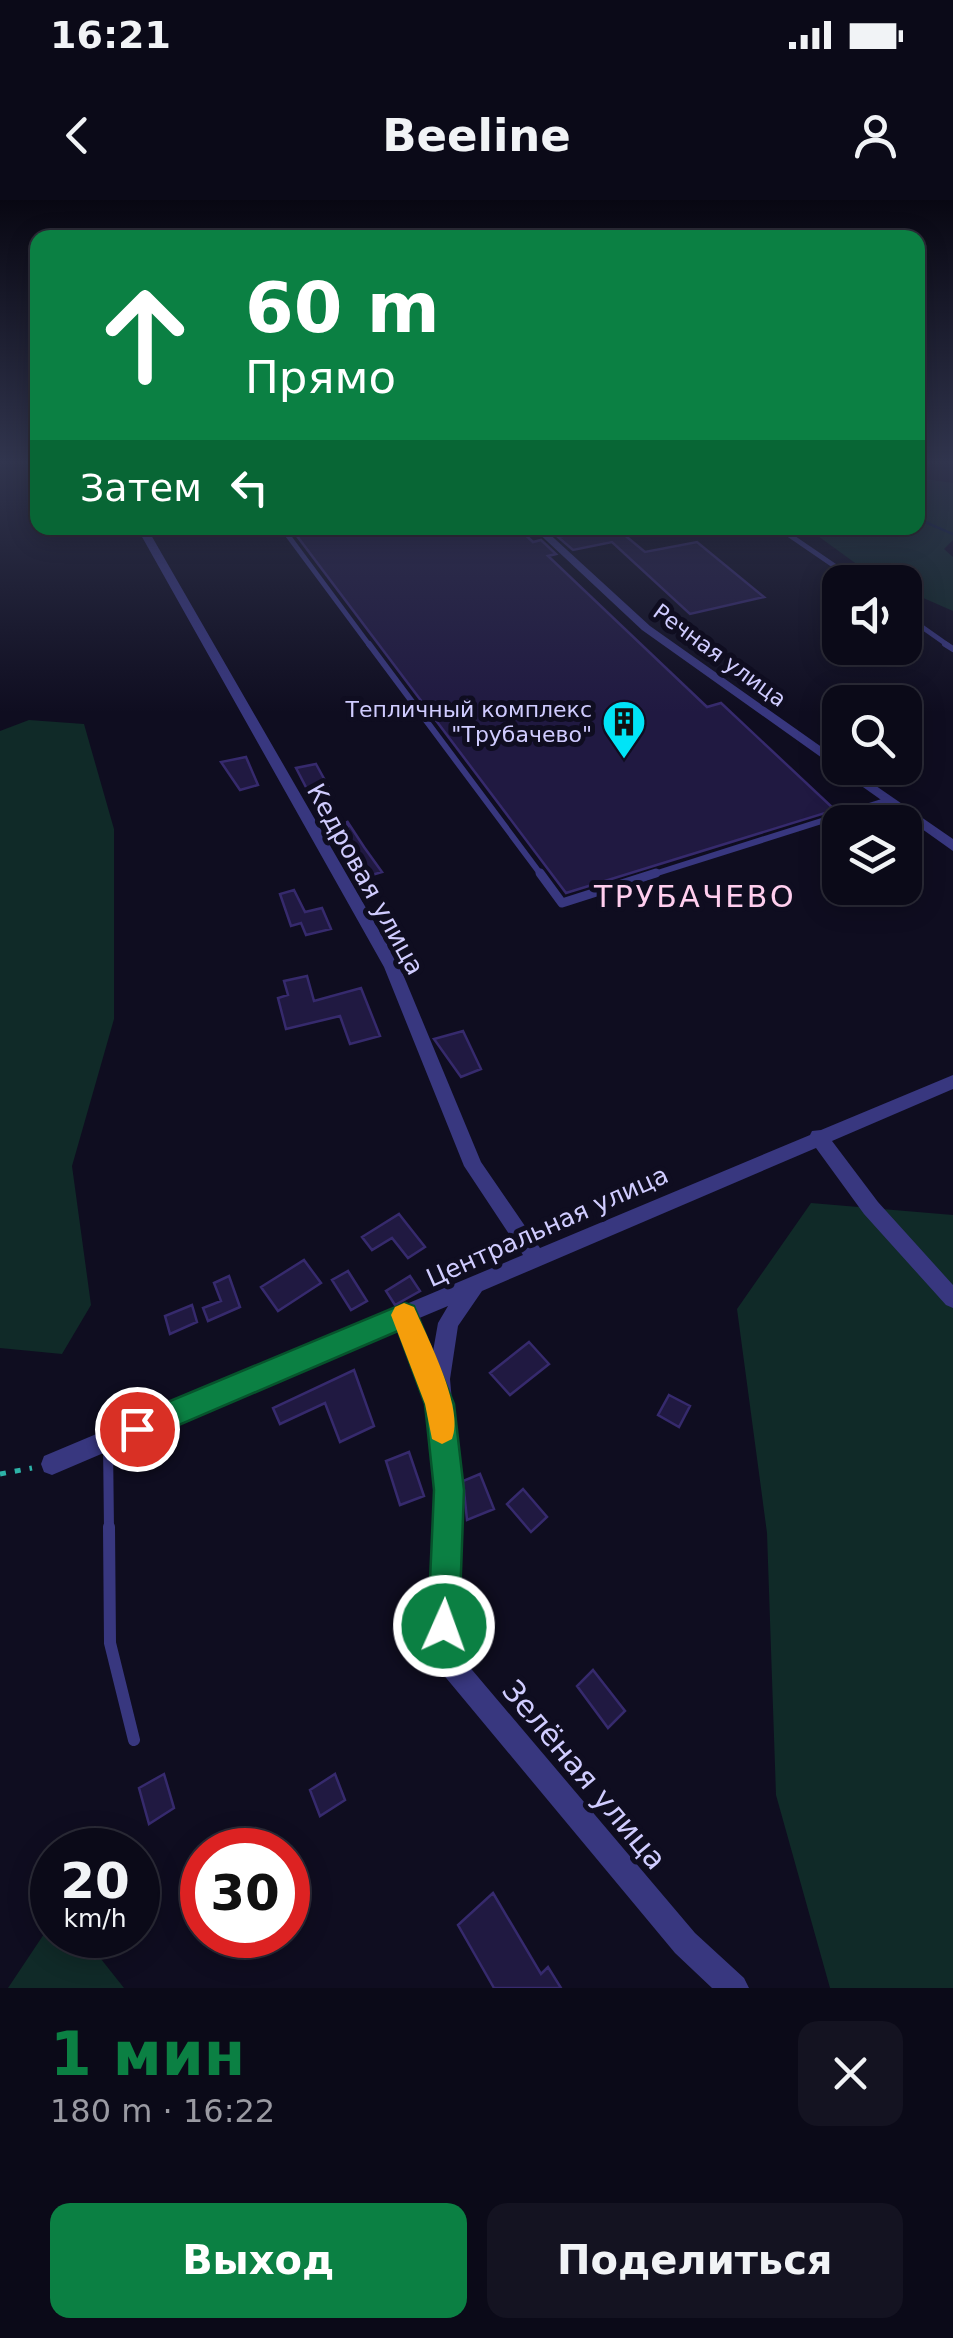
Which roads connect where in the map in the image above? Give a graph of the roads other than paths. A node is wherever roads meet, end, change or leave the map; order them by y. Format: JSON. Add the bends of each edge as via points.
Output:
{"nodes":[{"id":1,"x":153,"y":546,"type":"edge"},
{"id":2,"x":296,"y":546,"type":"edge"},
{"id":3,"x":558,"y":546,"type":"edge"},
{"id":4,"x":806,"y":546,"type":"edge"},
{"id":5,"x":833,"y":565,"type":"edge"},
{"id":6,"x":922,"y":627,"type":"edge"},
{"id":7,"x":953,"y":649,"type":"edge"},
{"id":8,"x":822,"y":753,"type":"edge"},
{"id":9,"x":867,"y":785,"type":"edge"},
{"id":10,"x":888,"y":800,"type":"junction"},
{"id":11,"x":953,"y":846,"type":"edge"},
{"id":12,"x":953,"y":1082,"type":"edge"},
{"id":13,"x":818,"y":1136,"type":"junction"},
{"id":14,"x":535,"y":1258,"type":"junction"},
{"id":15,"x":474,"y":1286,"type":"junction"},
{"id":16,"x":953,"y":1299,"type":"edge"},
{"id":17,"x":405,"y":1315,"type":"junction"},
{"id":18,"x":440,"y":1404,"type":"junction"},
{"id":19,"x":108,"y":1440,"type":"junction"},
{"id":20,"x":52,"y":1464,"type":"road end"},
{"id":21,"x":134,"y":1740,"type":"dead end"},
{"id":22,"x":734,"y":1988,"type":"edge"}],
"edges":[{"from":1,"to":14,"type":"street","name":"Кедровая улица","via":[[392,967],[473,1166]]},
{"from":2,"to":10,"type":"lane","via":[[562,903]]},
{"from":3,"to":8,"type":"street","name":"Речная улица","via":[[646,628]]},
{"from":4,"to":5,"type":"lane"},
{"from":6,"to":7,"type":"lane"},
{"from":9,"to":10,"type":"street","name":"Речная улица"},
{"from":10,"to":11,"type":"street","name":"Речная улица"},
{"from":12,"to":13,"type":"street","name":"Центральная улица"},
{"from":13,"to":14,"type":"street","name":"Центральная улица"},
{"from":13,"to":16,"type":"street","via":[[871,1208]]},
{"from":14,"to":15,"type":"street","name":"Центральная улица"},
{"from":15,"to":17,"type":"street","name":"Центральная улица"},
{"from":15,"to":18,"type":"street","name":"Зелёная улица","via":[[448,1324]]},
{"from":17,"to":18,"type":"street"},
{"from":17,"to":19,"type":"street","name":"Центральная улица"},
{"from":18,"to":22,"type":"street","name":"Зелёная улица","via":[[449,1490],[444,1626],[451,1664],[685,1943]]},
{"from":19,"to":20,"type":"street","name":"Центральная улица"},
{"from":19,"to":21,"type":"lane","via":[[110,1644]]}]}
